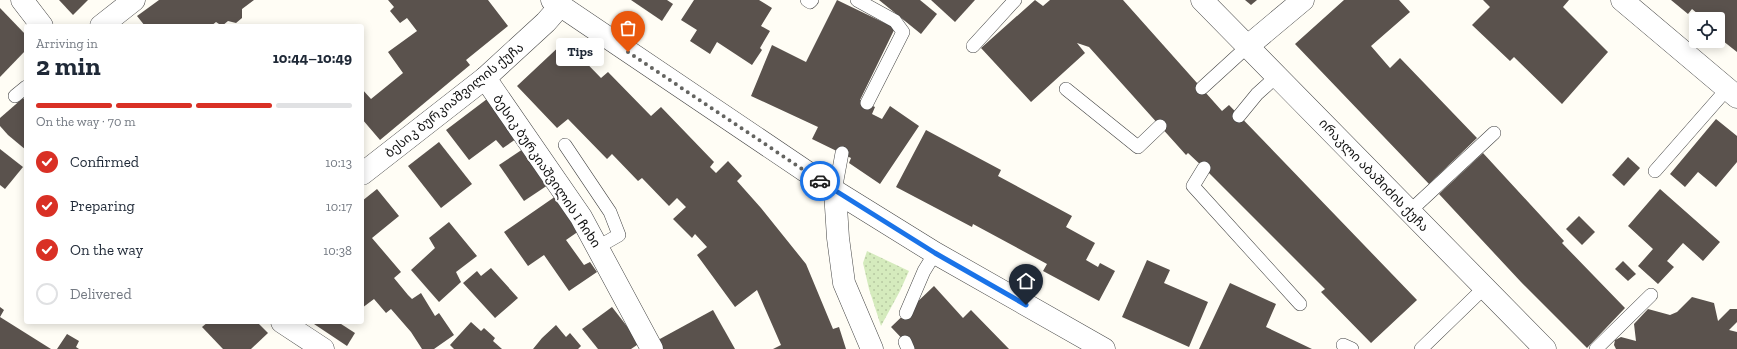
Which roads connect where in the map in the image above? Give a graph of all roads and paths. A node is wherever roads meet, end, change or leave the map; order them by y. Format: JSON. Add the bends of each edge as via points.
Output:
{"nodes":[{"id":1,"x":22,"y":0,"type":"edge"},
{"id":2,"x":134,"y":0,"type":"edge"},
{"id":3,"x":807,"y":0,"type":"edge"},
{"id":4,"x":812,"y":0,"type":"edge"},
{"id":5,"x":857,"y":0,"type":"edge"},
{"id":6,"x":1015,"y":0,"type":"edge"},
{"id":7,"x":1202,"y":0,"type":"edge"},
{"id":8,"x":1304,"y":0,"type":"edge"},
{"id":9,"x":1622,"y":0,"type":"edge"},
{"id":10,"x":556,"y":3,"type":"edge"},
{"id":11,"x":40,"y":24,"type":"edge"},
{"id":12,"x":104,"y":24,"type":"edge"},
{"id":13,"x":973,"y":46,"type":"dead end"},
{"id":14,"x":1248,"y":46,"type":"junction"},
{"id":15,"x":1277,"y":76,"type":"junction"},
{"id":16,"x":485,"y":78,"type":"junction"},
{"id":17,"x":1202,"y":88,"type":"dead end"},
{"id":18,"x":24,"y":89,"type":"edge"},
{"id":19,"x":1066,"y":89,"type":"dead end"},
{"id":20,"x":1732,"y":93,"type":"edge"},
{"id":21,"x":15,"y":96,"type":"dead end"},
{"id":22,"x":867,"y":103,"type":"dead end"},
{"id":23,"x":1239,"y":116,"type":"dead end"},
{"id":24,"x":1160,"y":126,"type":"dead end"},
{"id":25,"x":1494,"y":133,"type":"dead end"},
{"id":26,"x":565,"y":145,"type":"dead end"},
{"id":27,"x":842,"y":154,"type":"dead end"},
{"id":28,"x":1204,"y":168,"type":"dead end"},
{"id":29,"x":364,"y":172,"type":"edge"},
{"id":30,"x":1655,"y":172,"type":"dead end"},
{"id":31,"x":835,"y":191,"type":"junction"},
{"id":32,"x":1410,"y":211,"type":"junction"},
{"id":33,"x":598,"y":248,"type":"junction"},
{"id":34,"x":935,"y":253,"type":"junction"},
{"id":35,"x":1484,"y":288,"type":"junction"},
{"id":36,"x":1651,"y":295,"type":"dead end"},
{"id":37,"x":1300,"y":304,"type":"dead end"},
{"id":38,"x":906,"y":313,"type":"dead end"},
{"id":39,"x":285,"y":324,"type":"edge"},
{"id":40,"x":323,"y":349,"type":"edge"},
{"id":41,"x":652,"y":349,"type":"edge"},
{"id":42,"x":872,"y":349,"type":"edge"},
{"id":43,"x":1104,"y":349,"type":"edge"},
{"id":44,"x":1421,"y":349,"type":"edge"},
{"id":45,"x":1545,"y":349,"type":"edge"},
{"id":46,"x":1596,"y":349,"type":"edge"}],
"edges":[{"from":1,"to":11,"type":"street"},
{"from":2,"to":12,"type":"street"},
{"from":3,"to":4,"type":"lane"},
{"from":5,"to":22,"type":"lane","via":[[895,21],[903,32]]},
{"from":6,"to":13,"type":"lane"},
{"from":7,"to":14,"type":"street","name":"ირაკლი აბაშიძის ქუჩა"},
{"from":8,"to":14,"type":"street"},
{"from":9,"to":20,"type":"street"},
{"from":10,"to":16,"type":"street","name":"ბესიკ ბურკიაშვილის ქუჩა","via":[[543,25]]},
{"from":10,"to":31,"type":"street"},
{"from":14,"to":15,"type":"street","name":"ირაკლი აბაშიძის ქუჩა"},
{"from":14,"to":17,"type":"lane"},
{"from":15,"to":23,"type":"lane","via":[[1257,94]]},
{"from":15,"to":32,"type":"street","name":"ირაკლი აბაშიძის ქუჩა"},
{"from":16,"to":29,"type":"street","name":"ბესიკ ბურკიაშვილის ქუჩა"},
{"from":16,"to":33,"type":"street","name":"ბესიკ ბურკიაშვილის I ჩიხი","via":[[581,217]]},
{"from":18,"to":21,"type":"lane"},
{"from":19,"to":24,"type":"lane","via":[[1138,147]]},
{"from":20,"to":30,"type":"lane"},
{"from":25,"to":32,"type":"lane"},
{"from":26,"to":33,"type":"lane","via":[[610,212],[619,235]]},
{"from":27,"to":31,"type":"lane"},
{"from":28,"to":37,"type":"lane","via":[[1193,186]]},
{"from":31,"to":34,"type":"street"},
{"from":31,"to":42,"type":"street","via":[[844,283]]},
{"from":32,"to":35,"type":"street","name":"ირაკლი აბაშიძის ქუჩა"},
{"from":33,"to":41,"type":"street","name":"ბესიკ ბურკიაშვილის I ჩიხი"},
{"from":34,"to":38,"type":"lane","via":[[924,271]]},
{"from":34,"to":43,"type":"street"},
{"from":35,"to":44,"type":"lane"},
{"from":35,"to":45,"type":"street","name":"ირაკლი აბაშიძის ქუჩა"},
{"from":36,"to":46,"type":"lane"},
{"from":39,"to":40,"type":"street"}]}
